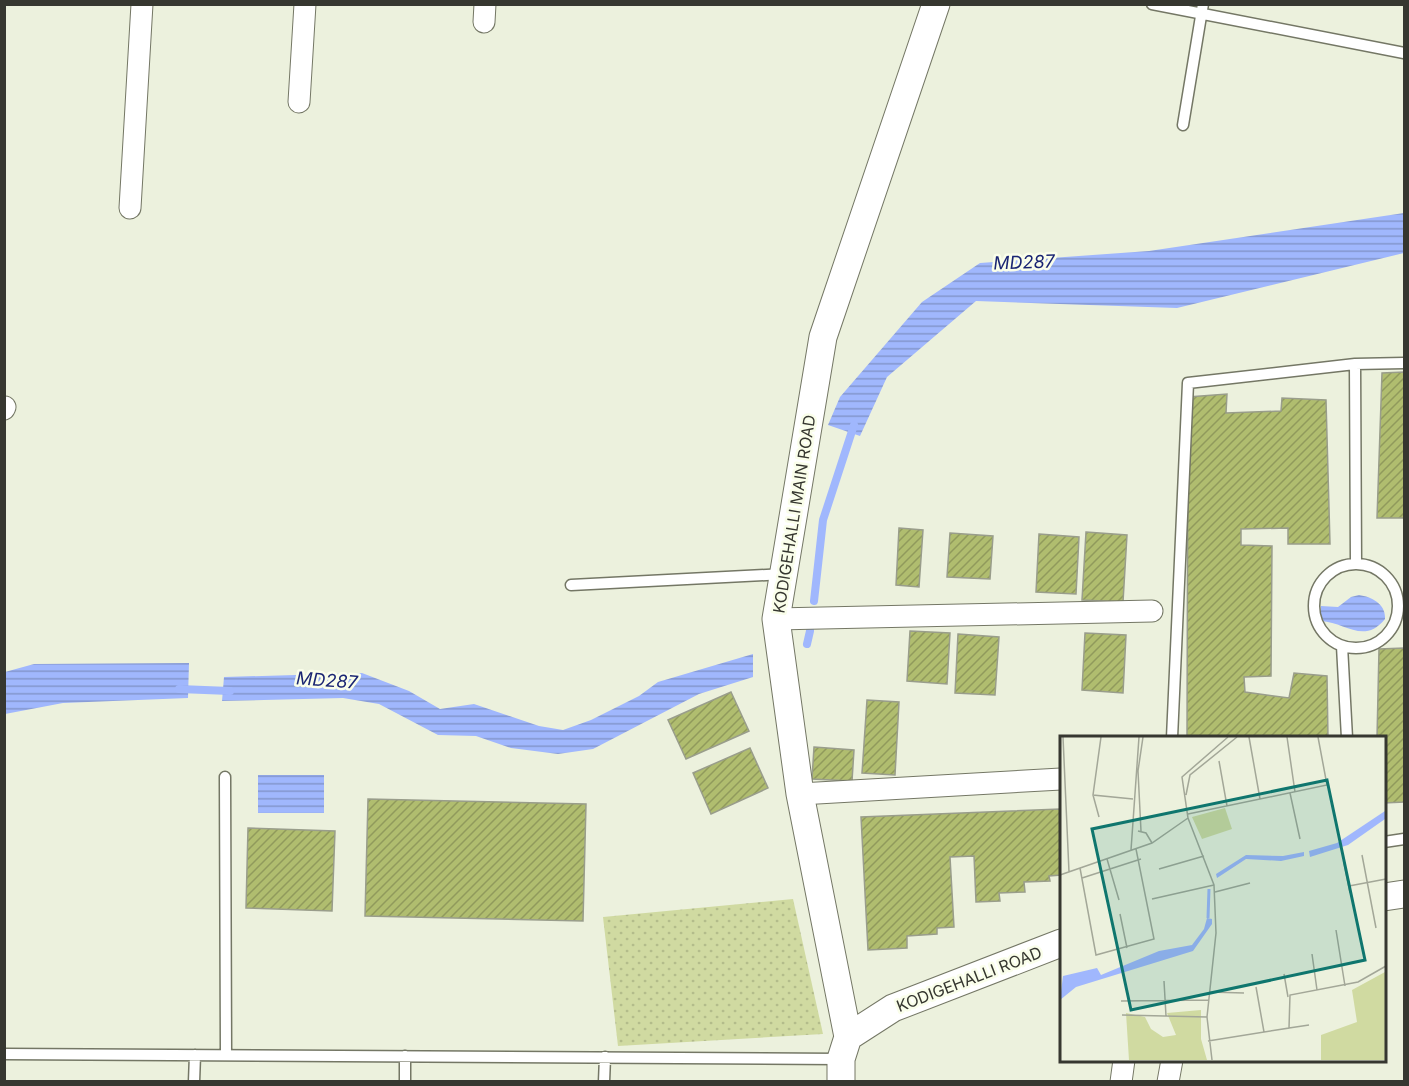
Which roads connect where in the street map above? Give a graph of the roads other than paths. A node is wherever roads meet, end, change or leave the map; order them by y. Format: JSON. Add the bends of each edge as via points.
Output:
{"nodes":[{"id":1,"x":142,"y":4,"type":"edge"},
{"id":2,"x":306,"y":4,"type":"edge"},
{"id":3,"x":1152,"y":4,"type":"edge"},
{"id":4,"x":934,"y":5,"type":"edge"},
{"id":5,"x":1202,"y":9,"type":"edge"},
{"id":6,"x":1404,"y":54,"type":"edge"},
{"id":7,"x":299,"y":102,"type":"dead end"},
{"id":8,"x":1183,"y":125,"type":"dead end"},
{"id":9,"x":130,"y":208,"type":"dead end"},
{"id":10,"x":1404,"y":363,"type":"edge"},
{"id":11,"x":1355,"y":364,"type":"junction"},
{"id":12,"x":1356,"y":564,"type":"junction"},
{"id":13,"x":784,"y":574,"type":"junction"},
{"id":14,"x":571,"y":585,"type":"dead end"},
{"id":15,"x":1152,"y":611,"type":"dead end"},
{"id":16,"x":776,"y":619,"type":"junction"},
{"id":17,"x":1342,"y":646,"type":"junction"},
{"id":18,"x":1172,"y":736,"type":"edge"},
{"id":19,"x":1347,"y":736,"type":"edge"},
{"id":20,"x":225,"y":777,"type":"dead end"},
{"id":21,"x":1060,"y":778,"type":"edge"},
{"id":22,"x":800,"y":794,"type":"junction"},
{"id":23,"x":1404,"y":839,"type":"edge"},
{"id":24,"x":1385,"y":842,"type":"edge"},
{"id":25,"x":1404,"y":894,"type":"edge"},
{"id":26,"x":1385,"y":897,"type":"edge"},
{"id":27,"x":1060,"y":943,"type":"edge"},
{"id":28,"x":4,"y":1054,"type":"edge"},
{"id":29,"x":195,"y":1055,"type":"junction"},
{"id":30,"x":226,"y":1055,"type":"junction"},
{"id":31,"x":405,"y":1056,"type":"junction"},
{"id":32,"x":605,"y":1058,"type":"junction"},
{"id":33,"x":843,"y":1059,"type":"edge"},
{"id":34,"x":1124,"y":1062,"type":"edge"},
{"id":35,"x":1172,"y":1062,"type":"edge"},
{"id":36,"x":194,"y":1082,"type":"edge"},
{"id":37,"x":405,"y":1082,"type":"edge"},
{"id":38,"x":604,"y":1082,"type":"edge"},
{"id":39,"x":1121,"y":1082,"type":"edge"},
{"id":40,"x":1168,"y":1082,"type":"edge"}],
"edges":[{"from":1,"to":9,"type":"street"},
{"from":2,"to":7,"type":"street"},
{"from":3,"to":5,"type":"lane"},
{"from":4,"to":13,"type":"street","name":"KODIGEHALLI MAIN ROAD","via":[[823,337]]},
{"from":5,"to":6,"type":"lane"},
{"from":5,"to":8,"type":"lane"},
{"from":10,"to":11,"type":"lane"},
{"from":11,"to":12,"type":"lane"},
{"from":11,"to":18,"type":"lane","via":[[1188,383]]},
{"from":12,"to":17,"type":"lane","via":[[1329,575],[1314,600],[1320,628]]},
{"from":12,"to":17,"type":"lane","via":[[1382,573],[1391,582],[1397,594],[1397,620],[1381,641],[1370,647]]},
{"from":13,"to":14,"type":"lane"},
{"from":13,"to":16,"type":"street","name":"KODIGEHALLI MAIN ROAD"},
{"from":15,"to":16,"type":"street"},
{"from":16,"to":22,"type":"street","name":"KODIGEHALLI MAIN ROAD"},
{"from":17,"to":19,"type":"lane"},
{"from":20,"to":30,"type":"lane"},
{"from":21,"to":22,"type":"street"},
{"from":22,"to":33,"type":"street","name":"KODIGEHALLI MAIN ROAD"},
{"from":23,"to":24,"type":"lane"},
{"from":25,"to":26,"type":"street"},
{"from":27,"to":33,"type":"street","name":"KODIGEHALLI ROAD","via":[[893,1008]]},
{"from":28,"to":29,"type":"lane"},
{"from":29,"to":30,"type":"lane"},
{"from":29,"to":36,"type":"lane"},
{"from":30,"to":31,"type":"lane"},
{"from":31,"to":32,"type":"lane"},
{"from":31,"to":37,"type":"lane"},
{"from":32,"to":33,"type":"lane"},
{"from":32,"to":38,"type":"lane"},
{"from":34,"to":39,"type":"street"},
{"from":35,"to":40,"type":"street"}]}
